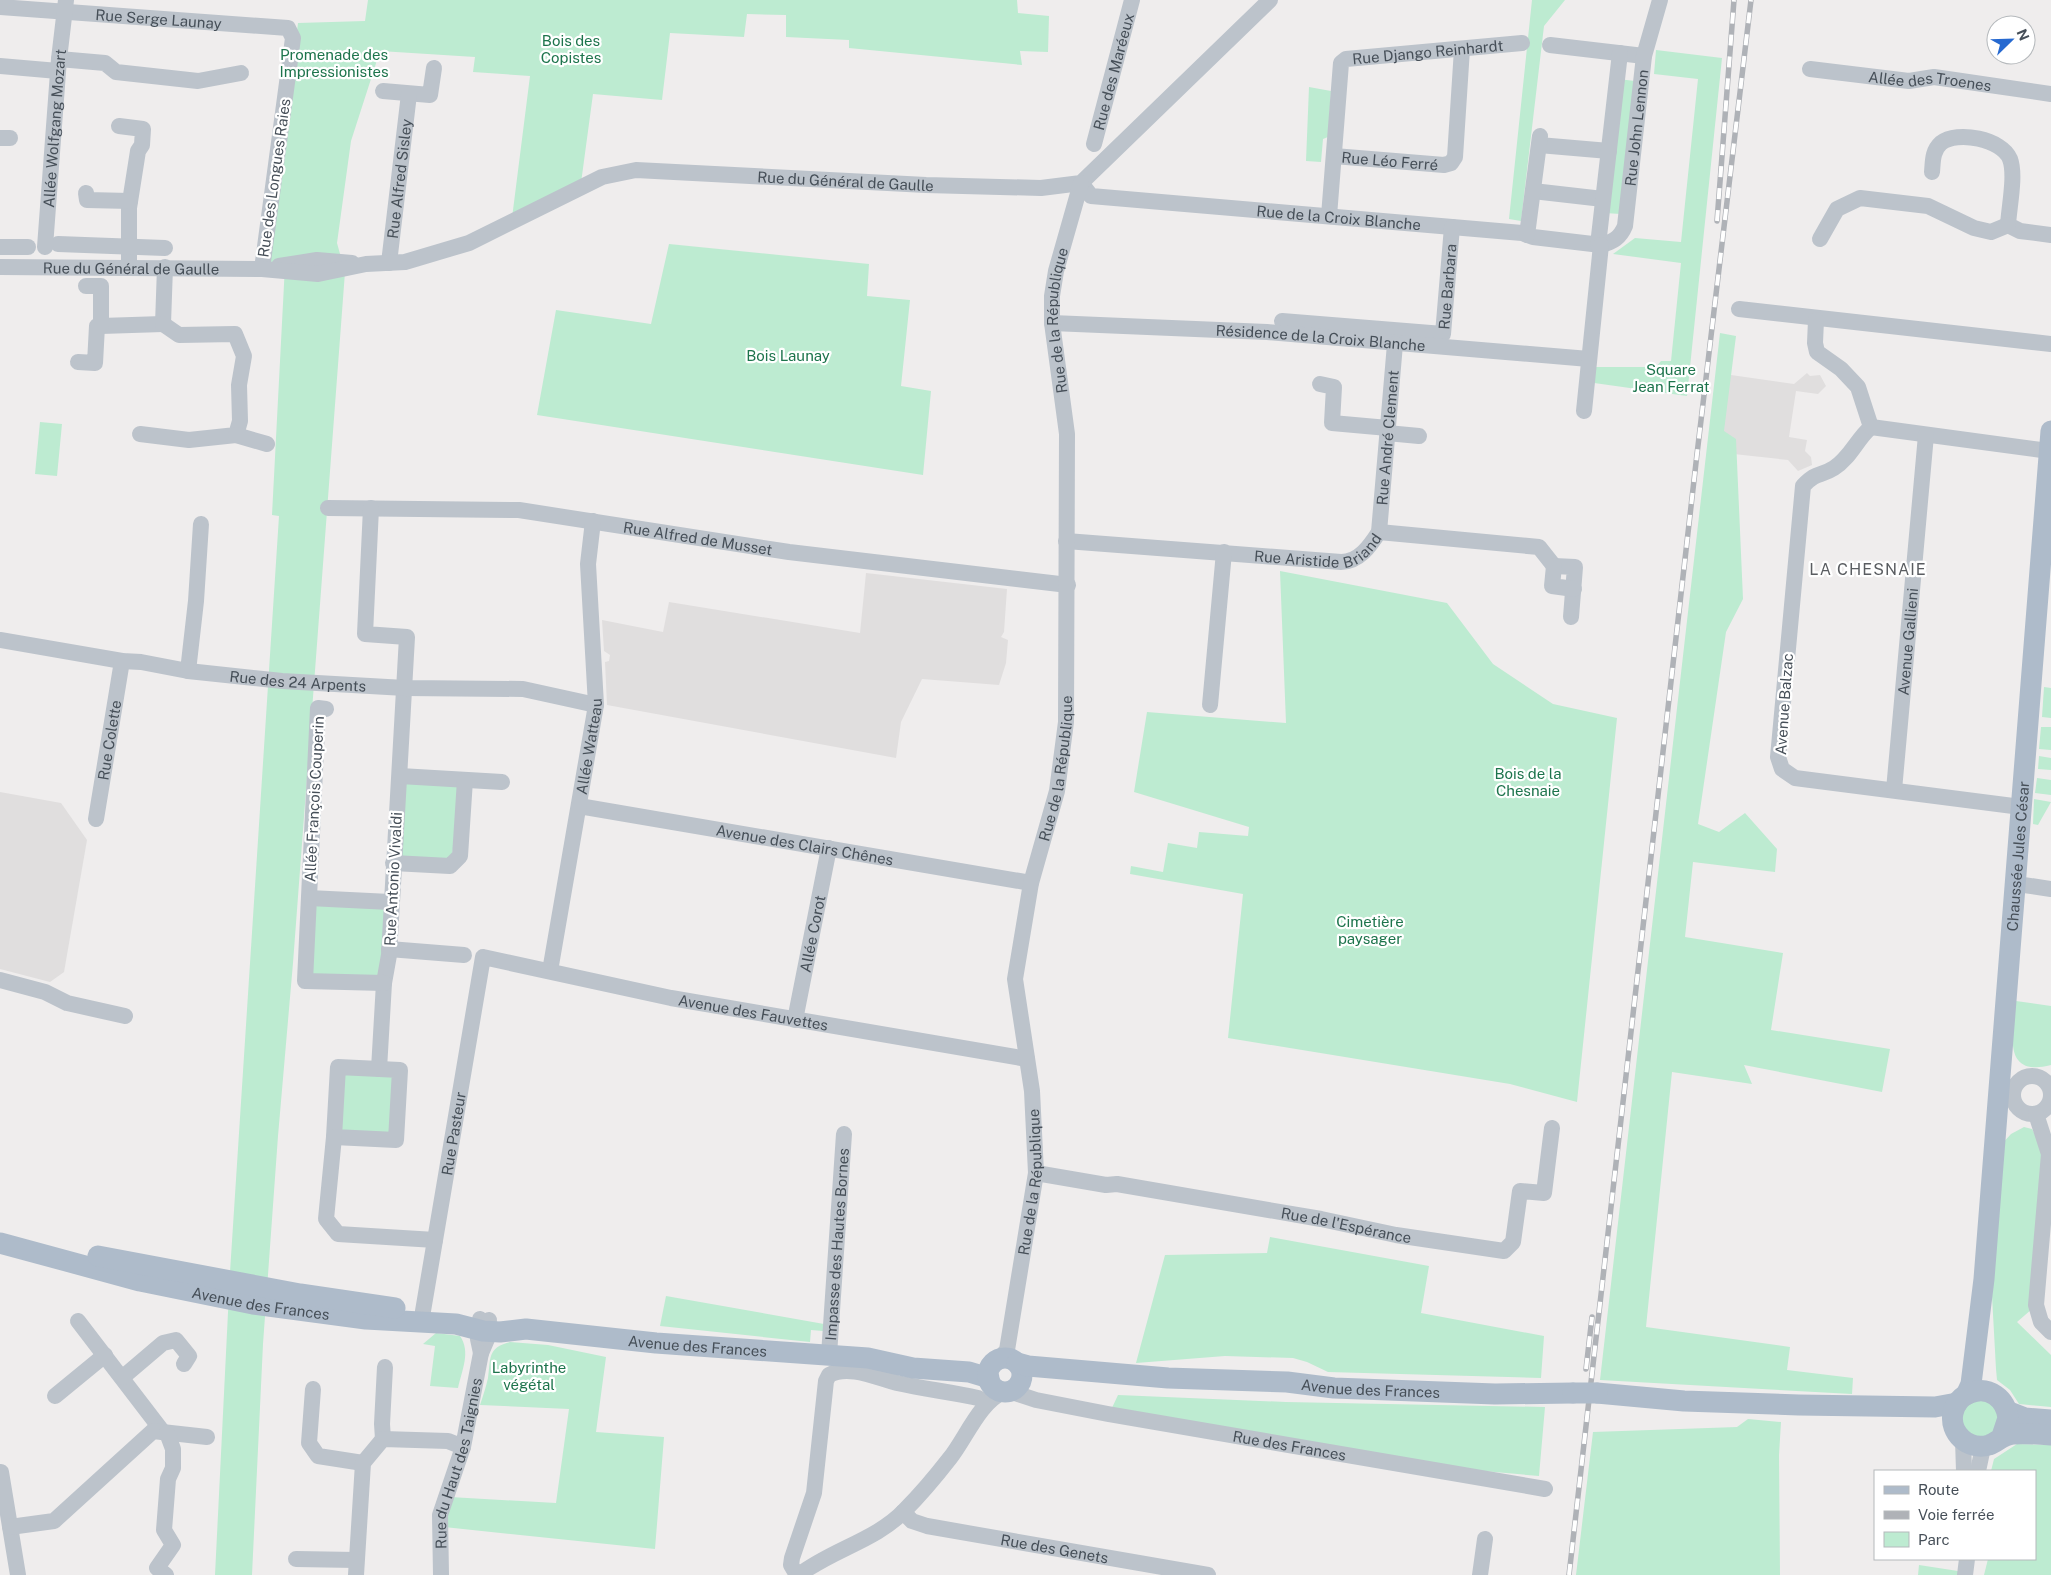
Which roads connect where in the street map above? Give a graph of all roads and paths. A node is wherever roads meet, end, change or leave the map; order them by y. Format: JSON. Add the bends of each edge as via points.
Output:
{"nodes":[{"id":1,"x":1132,"y":0,"type":"edge"},
{"id":2,"x":1270,"y":0,"type":"edge"},
{"id":3,"x":1660,"y":0,"type":"edge"},
{"id":4,"x":65,"y":6,"type":"edge"},
{"id":5,"x":0,"y":7,"type":"edge"},
{"id":6,"x":288,"y":28,"type":"joint"},
{"id":7,"x":1522,"y":44,"type":"dead end"},
{"id":8,"x":1550,"y":45,"type":"dead end"},
{"id":9,"x":1462,"y":49,"type":"junction"},
{"id":10,"x":1620,"y":53,"type":"junction"},
{"id":11,"x":1644,"y":56,"type":"junction"},
{"id":12,"x":58,"y":65,"type":"junction"},
{"id":13,"x":0,"y":66,"type":"edge"},
{"id":14,"x":434,"y":68,"type":"dead end"},
{"id":15,"x":1810,"y":69,"type":"dead end"},
{"id":16,"x":241,"y":73,"type":"dead end"},
{"id":17,"x":383,"y":91,"type":"dead end"},
{"id":18,"x":409,"y":94,"type":"junction"},
{"id":19,"x":2051,"y":94,"type":"edge"},
{"id":20,"x":119,"y":126,"type":"dead end"},
{"id":21,"x":1094,"y":144,"type":"dead end"},
{"id":22,"x":1609,"y":152,"type":"junction"},
{"id":23,"x":1334,"y":156,"type":"junction"},
{"id":24,"x":1932,"y":172,"type":"dead end"},
{"id":25,"x":1081,"y":183,"type":"junction"},
{"id":26,"x":1533,"y":191,"type":"junction"},
{"id":27,"x":86,"y":193,"type":"dead end"},
{"id":28,"x":1603,"y":199,"type":"junction"},
{"id":29,"x":130,"y":202,"type":"junction"},
{"id":30,"x":1329,"y":216,"type":"junction"},
{"id":31,"x":2008,"y":225,"type":"junction"},
{"id":32,"x":1452,"y":227,"type":"junction"},
{"id":33,"x":1527,"y":235,"type":"junction"},
{"id":34,"x":2051,"y":235,"type":"edge"},
{"id":35,"x":1820,"y":239,"type":"dead end"},
{"id":36,"x":1599,"y":245,"type":"junction"},
{"id":37,"x":0,"y":247,"type":"edge"},
{"id":38,"x":28,"y":247,"type":"dead end"},
{"id":39,"x":130,"y":247,"type":"junction"},
{"id":40,"x":166,"y":248,"type":"dead end"},
{"id":41,"x":389,"y":263,"type":"junction"},
{"id":42,"x":0,"y":267,"type":"edge"},
{"id":43,"x":165,"y":267,"type":"junction"},
{"id":44,"x":129,"y":268,"type":"junction"},
{"id":45,"x":262,"y":269,"type":"junction"},
{"id":46,"x":86,"y":286,"type":"dead end"},
{"id":47,"x":1739,"y":309,"type":"dead end"},
{"id":48,"x":1816,"y":320,"type":"junction"},
{"id":49,"x":1282,"y":321,"type":"dead end"},
{"id":50,"x":1052,"y":323,"type":"junction"},
{"id":51,"x":163,"y":324,"type":"junction"},
{"id":52,"x":101,"y":326,"type":"junction"},
{"id":53,"x":1395,"y":344,"type":"junction"},
{"id":54,"x":2051,"y":344,"type":"edge"},
{"id":55,"x":1589,"y":358,"type":"junction"},
{"id":56,"x":78,"y":362,"type":"dead end"},
{"id":57,"x":1320,"y":384,"type":"dead end"},
{"id":58,"x":1584,"y":411,"type":"dead end"},
{"id":59,"x":1871,"y":427,"type":"junction"},
{"id":60,"x":1388,"y":431,"type":"junction"},
{"id":61,"x":140,"y":434,"type":"dead end"},
{"id":62,"x":236,"y":435,"type":"junction"},
{"id":63,"x":1926,"y":435,"type":"junction"},
{"id":64,"x":1419,"y":436,"type":"dead end"},
{"id":65,"x":2050,"y":441,"type":"edge"},
{"id":66,"x":266,"y":444,"type":"dead end"},
{"id":67,"x":328,"y":508,"type":"dead end"},
{"id":68,"x":371,"y":508,"type":"junction"},
{"id":69,"x":593,"y":521,"type":"junction"},
{"id":70,"x":201,"y":524,"type":"dead end"},
{"id":71,"x":1379,"y":532,"type":"junction"},
{"id":72,"x":1066,"y":542,"type":"junction"},
{"id":73,"x":1224,"y":552,"type":"junction"},
{"id":74,"x":1068,"y":586,"type":"junction"},
{"id":75,"x":1571,"y":617,"type":"dead end"},
{"id":76,"x":0,"y":640,"type":"edge"},
{"id":77,"x":122,"y":661,"type":"junction"},
{"id":78,"x":188,"y":671,"type":"junction"},
{"id":79,"x":405,"y":688,"type":"junction"},
{"id":80,"x":596,"y":705,"type":"junction"},
{"id":81,"x":1210,"y":705,"type":"dead end"},
{"id":82,"x":326,"y":709,"type":"dead end"},
{"id":83,"x":400,"y":776,"type":"junction"},
{"id":84,"x":465,"y":780,"type":"junction"},
{"id":85,"x":502,"y":782,"type":"dead end"},
{"id":86,"x":1894,"y":790,"type":"junction"},
{"id":87,"x":579,"y":806,"type":"junction"},
{"id":88,"x":2021,"y":807,"type":"junction"},
{"id":89,"x":96,"y":819,"type":"dead end"},
{"id":90,"x":829,"y":848,"type":"junction"},
{"id":91,"x":393,"y":863,"type":"junction"},
{"id":92,"x":1031,"y":883,"type":"junction"},
{"id":93,"x":2017,"y":884,"type":"junction"},
{"id":94,"x":2051,"y":889,"type":"edge"},
{"id":95,"x":309,"y":898,"type":"junction"},
{"id":96,"x":390,"y":902,"type":"junction"},
{"id":97,"x":389,"y":949,"type":"junction"},
{"id":98,"x":464,"y":955,"type":"dead end"},
{"id":99,"x":483,"y":957,"type":"joint"},
{"id":100,"x":550,"y":971,"type":"junction"},
{"id":101,"x":0,"y":980,"type":"edge"},
{"id":102,"x":384,"y":983,"type":"junction"},
{"id":103,"x":125,"y":1016,"type":"dead end"},
{"id":104,"x":795,"y":1020,"type":"junction"},
{"id":105,"x":1027,"y":1059,"type":"junction"},
{"id":106,"x":2001,"y":1059,"type":"junction"},
{"id":107,"x":379,"y":1069,"type":"junction"},
{"id":108,"x":2024,"y":1078,"type":"junction"},
{"id":109,"x":2049,"y":1082,"type":"edge"},
{"id":110,"x":2019,"y":1110,"type":"junction"},
{"id":111,"x":2036,"y":1114,"type":"junction"},
{"id":112,"x":1552,"y":1128,"type":"dead end"},
{"id":113,"x":1994,"y":1133,"type":"junction"},
{"id":114,"x":844,"y":1134,"type":"dead end"},
{"id":115,"x":334,"y":1137,"type":"junction"},
{"id":116,"x":1036,"y":1173,"type":"junction"},
{"id":117,"x":0,"y":1232,"type":"edge"},
{"id":118,"x":435,"y":1240,"type":"junction"},
{"id":119,"x":0,"y":1243,"type":"edge"},
{"id":120,"x":1984,"y":1280,"type":"junction"},
{"id":121,"x":427,"y":1317,"type":"junction"},
{"id":122,"x":78,"y":1321,"type":"dead end"},
{"id":123,"x":484,"y":1325,"type":"junction"},
{"id":124,"x":2051,"y":1332,"type":"edge"},
{"id":125,"x":105,"y":1355,"type":"junction"},
{"id":126,"x":184,"y":1364,"type":"dead end"},
{"id":127,"x":829,"y":1365,"type":"junction"},
{"id":128,"x":385,"y":1367,"type":"dead end"},
{"id":129,"x":123,"y":1377,"type":"junction"},
{"id":130,"x":1003,"y":1377,"type":"junction"},
{"id":131,"x":314,"y":1389,"type":"dead end"},
{"id":132,"x":1991,"y":1392,"type":"junction"},
{"id":133,"x":55,"y":1396,"type":"dead end"},
{"id":134,"x":1962,"y":1399,"type":"junction"},
{"id":135,"x":1798,"y":1405,"type":"junction"},
{"id":136,"x":2007,"y":1411,"type":"junction"},
{"id":137,"x":2051,"y":1420,"type":"edge"},
{"id":138,"x":1958,"y":1432,"type":"junction"},
{"id":139,"x":165,"y":1433,"type":"junction"},
{"id":140,"x":2051,"y":1435,"type":"edge"},
{"id":141,"x":207,"y":1437,"type":"dead end"},
{"id":142,"x":384,"y":1438,"type":"junction"},
{"id":143,"x":1994,"y":1441,"type":"junction"},
{"id":144,"x":463,"y":1447,"type":"junction"},
{"id":145,"x":362,"y":1463,"type":"junction"},
{"id":146,"x":1964,"y":1470,"type":"edge"},
{"id":147,"x":1978,"y":1470,"type":"edge"},
{"id":148,"x":1,"y":1472,"type":"edge"},
{"id":149,"x":1545,"y":1489,"type":"dead end"},
{"id":150,"x":903,"y":1512,"type":"junction"},
{"id":151,"x":10,"y":1527,"type":"junction"},
{"id":152,"x":1485,"y":1539,"type":"dead end"},
{"id":153,"x":296,"y":1559,"type":"dead end"},
{"id":154,"x":356,"y":1568,"type":"edge"},
{"id":155,"x":18,"y":1575,"type":"edge"},
{"id":156,"x":166,"y":1575,"type":"edge"},
{"id":157,"x":441,"y":1575,"type":"edge"},
{"id":158,"x":798,"y":1575,"type":"edge"},
{"id":159,"x":1208,"y":1575,"type":"edge"},
{"id":160,"x":1480,"y":1575,"type":"edge"}],
"edges":[{"from":1,"to":21,"type":"street","name":"Rue des Maréeux"},
{"from":2,"to":25,"type":"street"},
{"from":3,"to":11,"type":"street","name":"Rue John Lennon"},
{"from":4,"to":5,"type":"street","name":"Rue Serge Launay"},
{"from":4,"to":6,"type":"street","name":"Rue Serge Launay","via":[[104,16]]},
{"from":4,"to":12,"type":"street","name":"Allée Wolfgang Mozart"},
{"from":6,"to":45,"type":"street","name":"Rue des Longues Raies","via":[[293,38]]},
{"from":7,"to":9,"type":"street","name":"Rue Django Reinhardt"},
{"from":8,"to":10,"type":"street"},
{"from":9,"to":23,"type":"street","name":"Rue Django Reinhardt","via":[[1346,59],[1341,63]]},
{"from":9,"to":23,"type":"street","name":"Rue Léo Ferré","via":[[1455,157],[1451,163]]},
{"from":10,"to":11,"type":"street"},
{"from":10,"to":22,"type":"street"},
{"from":11,"to":36,"type":"street","name":"Rue John Lennon","via":[[1625,226],[1615,240]]},
{"from":12,"to":13,"type":"street"},
{"from":12,"to":16,"type":"street","via":[[105,63],[116,72],[198,80]]},
{"from":12,"to":39,"type":"street","name":"Allée Wolfgang Mozart","via":[[52,246]]},
{"from":14,"to":18,"type":"street","via":[[430,95]]},
{"from":15,"to":19,"type":"street","name":"Allée des Troenes","via":[[1909,81],[1934,77]]},
{"from":17,"to":18,"type":"street"},
{"from":18,"to":41,"type":"street","name":"Rue Alfred Sisley"},
{"from":20,"to":29,"type":"street","via":[[143,129]]},
{"from":22,"to":26,"type":"street","via":[[1540,140]]},
{"from":22,"to":28,"type":"street"},
{"from":23,"to":30,"type":"street","name":"Rue Django Reinhardt"},
{"from":24,"to":31,"type":"street","via":[[1934,152],[1942,142],[1962,137],[2001,147],[2010,159],[2012,172]]},
{"from":25,"to":30,"type":"street","name":"Rue de la Croix Blanche","via":[[1091,196]]},
{"from":25,"to":41,"type":"street","name":"Rue du Général de Gaulle","via":[[1041,188],[636,170],[586,183],[469,243],[405,262]]},
{"from":25,"to":50,"type":"street","name":"Rue de la République","via":[[1056,271]]},
{"from":26,"to":28,"type":"street"},
{"from":26,"to":33,"type":"street"},
{"from":27,"to":29,"type":"street","via":[[87,200]]},
{"from":28,"to":36,"type":"street"},
{"from":29,"to":39,"type":"street"},
{"from":30,"to":32,"type":"street","name":"Rue de la Croix Blanche"},
{"from":31,"to":34,"type":"street","via":[[2020,231]]},
{"from":31,"to":35,"type":"street","via":[[1991,232],[1974,228],[1928,206],[1860,198],[1837,209]]},
{"from":32,"to":33,"type":"street","name":"Rue de la Croix Blanche"},
{"from":32,"to":49,"type":"street","name":"Rue Barbara","via":[[1443,334]]},
{"from":33,"to":36,"type":"street","name":"Rue de la Croix Blanche"},
{"from":36,"to":55,"type":"street"},
{"from":37,"to":38,"type":"street"},
{"from":39,"to":40,"type":"street"},
{"from":39,"to":44,"type":"street"},
{"from":41,"to":45,"type":"street","name":"Rue du Général de Gaulle","via":[[318,260]]},
{"from":42,"to":44,"type":"street","name":"Rue du Général de Gaulle"},
{"from":43,"to":44,"type":"street","name":"Rue du Général de Gaulle"},
{"from":43,"to":45,"type":"street","name":"Rue du Général de Gaulle"},
{"from":43,"to":51,"type":"street"},
{"from":46,"to":52,"type":"street","via":[[101,286]]},
{"from":47,"to":48,"type":"street"},
{"from":48,"to":54,"type":"street"},
{"from":48,"to":59,"type":"street","via":[[1817,352],[1841,369],[1858,387]]},
{"from":50,"to":53,"type":"street","name":"Résidence de la Croix Blanche","via":[[1268,332]]},
{"from":50,"to":72,"type":"street","name":"Rue de la République","via":[[1067,434]]},
{"from":51,"to":52,"type":"street"},
{"from":51,"to":62,"type":"street","via":[[179,335],[235,334],[244,356],[239,385],[240,421]]},
{"from":52,"to":56,"type":"street","via":[[97,326],[95,363]]},
{"from":53,"to":55,"type":"street","name":"Résidence de la Croix Blanche"},
{"from":53,"to":60,"type":"street","name":"Rue André Clement"},
{"from":55,"to":58,"type":"street"},
{"from":57,"to":60,"type":"street","via":[[1334,387],[1332,423]]},
{"from":59,"to":63,"type":"street"},
{"from":59,"to":86,"type":"street","name":"Avenue Balzac","via":[[1853,451],[1833,469],[1813,475],[1803,486],[1778,757],[1782,769],[1795,778]]},
{"from":60,"to":64,"type":"street"},
{"from":60,"to":71,"type":"street","name":"Rue André Clement"},
{"from":61,"to":62,"type":"street","via":[[189,440]]},
{"from":62,"to":66,"type":"street"},
{"from":63,"to":65,"type":"street"},
{"from":63,"to":86,"type":"street","name":"Avenue Gallieni"},
{"from":65,"to":88,"type":"main road","name":"Chaussée Jules César"},
{"from":67,"to":68,"type":"street","name":"Rue Alfred de Musset"},
{"from":68,"to":69,"type":"street","name":"Rue Alfred de Musset","via":[[519,510]]},
{"from":68,"to":79,"type":"street","name":"Rue Antonio Vivaldi","via":[[365,634],[407,637]]},
{"from":69,"to":74,"type":"street","name":"Rue Alfred de Musset","via":[[789,552]]},
{"from":69,"to":80,"type":"street","name":"Allée Watteau","via":[[588,564]]},
{"from":70,"to":78,"type":"street"},
{"from":71,"to":73,"type":"street","name":"Rue Aristide Briand","via":[[1361,554],[1346,562]]},
{"from":71,"to":75,"type":"street","name":"Rue Aristide Briand","via":[[1539,547],[1554,566],[1552,586],[1574,589]]},
{"from":72,"to":73,"type":"street","name":"Rue Aristide Briand"},
{"from":72,"to":74,"type":"street","name":"Rue de la République"},
{"from":73,"to":81,"type":"street"},
{"from":74,"to":92,"type":"street","name":"Rue de la République","via":[[1064,748],[1053,811]]},
{"from":76,"to":77,"type":"street","name":"Rue des 24 Arpents"},
{"from":77,"to":78,"type":"street","name":"Rue des 24 Arpents"},
{"from":77,"to":89,"type":"street","name":"Rue Colette"},
{"from":78,"to":79,"type":"street","name":"Rue des 24 Arpents","via":[[282,681]]},
{"from":79,"to":80,"type":"street","name":"Rue des 24 Arpents","via":[[523,689]]},
{"from":79,"to":83,"type":"street","name":"Rue Antonio Vivaldi"},
{"from":80,"to":87,"type":"street","name":"Allée Watteau"},
{"from":82,"to":95,"type":"street","name":"Allée François Couperin","via":[[318,708]]},
{"from":83,"to":84,"type":"street"},
{"from":83,"to":91,"type":"street","name":"Rue Antonio Vivaldi"},
{"from":84,"to":85,"type":"street"},
{"from":84,"to":91,"type":"street","via":[[460,856],[450,866]]},
{"from":86,"to":88,"type":"street","name":"Avenue Balzac"},
{"from":87,"to":90,"type":"street","name":"Avenue des Clairs Chênes"},
{"from":87,"to":100,"type":"street","name":"Allée Watteau"},
{"from":88,"to":93,"type":"main road","name":"Chaussée Jules César"},
{"from":90,"to":92,"type":"street","name":"Avenue des Clairs Chênes"},
{"from":90,"to":104,"type":"street","name":"Allée Corot"},
{"from":91,"to":96,"type":"street","name":"Rue Antonio Vivaldi"},
{"from":92,"to":105,"type":"street","name":"Rue de la République","via":[[1015,979]]},
{"from":93,"to":94,"type":"street"},
{"from":93,"to":106,"type":"main road","name":"Chaussée Jules César"},
{"from":95,"to":96,"type":"street"},
{"from":95,"to":102,"type":"street","via":[[305,981]]},
{"from":96,"to":97,"type":"street","name":"Rue Antonio Vivaldi"},
{"from":97,"to":98,"type":"street"},
{"from":97,"to":102,"type":"street","name":"Rue Antonio Vivaldi"},
{"from":99,"to":100,"type":"street","name":"Avenue des Fauvettes"},
{"from":99,"to":118,"type":"street","name":"Rue Pasteur"},
{"from":100,"to":104,"type":"street","name":"Avenue des Fauvettes","via":[[671,998]]},
{"from":101,"to":103,"type":"street","via":[[45,992],[66,1003]]},
{"from":102,"to":107,"type":"street","name":"Rue Antonio Vivaldi"},
{"from":104,"to":105,"type":"street","name":"Avenue des Fauvettes"},
{"from":105,"to":116,"type":"street","name":"Rue de la République","via":[[1035,1122]]},
{"from":106,"to":108,"type":"street"},
{"from":106,"to":113,"type":"main road","name":"Chaussée Jules César"},
{"from":107,"to":115,"type":"street","via":[[338,1067]]},
{"from":107,"to":115,"type":"street","via":[[400,1070],[396,1140]]},
{"from":108,"to":109,"type":"street"},
{"from":108,"to":110,"type":"street","via":[[2013,1093]]},
{"from":109,"to":111,"type":"street","via":[[2050,1099],[2045,1109]]},
{"from":110,"to":111,"type":"street"},
{"from":110,"to":113,"type":"street"},
{"from":111,"to":124,"type":"street","via":[[2049,1154],[2036,1304],[2041,1322]]},
{"from":112,"to":116,"type":"street","name":"Rue de l'Espérance","via":[[1544,1192],[1520,1191],[1513,1242],[1504,1251]]},
{"from":113,"to":120,"type":"main road","name":"Chaussée Jules César"},
{"from":114,"to":127,"type":"street","name":"Impasse des Hautes Bornes"},
{"from":115,"to":118,"type":"street","via":[[326,1219],[338,1234]]},
{"from":116,"to":130,"type":"street","name":"Rue de la République"},
{"from":117,"to":121,"type":"main road","name":"Avenue des Frances","via":[[133,1263]]},
{"from":118,"to":121,"type":"street","name":"Rue Pasteur"},
{"from":119,"to":121,"type":"main road","name":"Avenue des Frances","via":[[177,1289],[253,1304],[357,1317]]},
{"from":120,"to":132,"type":"main road","name":"Chaussée Jules César","via":[[1986,1374]]},
{"from":120,"to":134,"type":"main road","name":"Chaussée Jules César","via":[[1971,1384]]},
{"from":121,"to":123,"type":"main road","name":"Avenue des Frances","via":[[456,1324]]},
{"from":122,"to":125,"type":"street"},
{"from":123,"to":127,"type":"main road","name":"Avenue des Frances"},
{"from":123,"to":144,"type":"street","name":"Rue du Haut des Taignies"},
{"from":125,"to":129,"type":"street"},
{"from":125,"to":133,"type":"street"},
{"from":126,"to":129,"type":"street","via":[[190,1356],[176,1340],[163,1343]]},
{"from":127,"to":130,"type":"main road","name":"Avenue des Frances","via":[[901,1355]]},
{"from":127,"to":130,"type":"street","name":"Avenue des Frances","via":[[841,1372],[868,1374],[978,1398]]},
{"from":127,"to":158,"type":"street","name":"Impasse des Hautes Bornes","via":[[814,1493],[792,1558],[791,1565]]},
{"from":128,"to":142,"type":"street"},
{"from":129,"to":139,"type":"street"},
{"from":130,"to":135,"type":"main road","name":"Avenue des Frances","bridge":true,"via":[[1028,1366],[1168,1378]]},
{"from":130,"to":149,"type":"street","name":"Rue des Frances","via":[[1036,1400]]},
{"from":130,"to":150,"type":"street","name":"Rue de la République","via":[[951,1457]]},
{"from":131,"to":145,"type":"street","via":[[309,1443],[318,1456]]},
{"from":132,"to":134,"type":"main road","via":[[1977,1391]]},
{"from":132,"to":136,"type":"main road"},
{"from":134,"to":135,"type":"main road","via":[[1935,1407]]},
{"from":134,"to":138,"type":"main road","via":[[1953,1413]]},
{"from":135,"to":138,"type":"main road"},
{"from":136,"to":137,"type":"main road","via":[[2025,1418]]},
{"from":136,"to":143,"type":"main road","via":[[2008,1424]]},
{"from":138,"to":143,"type":"main road","via":[[1975,1446]]},
{"from":138,"to":146,"type":"street"},
{"from":139,"to":141,"type":"street"},
{"from":139,"to":151,"type":"street","via":[[153,1431],[54,1521]]},
{"from":139,"to":156,"type":"street","via":[[173,1449],[173,1468],[168,1480],[164,1530],[174,1545],[157,1568]]},
{"from":140,"to":143,"type":"main road","via":[[2018,1434]]},
{"from":142,"to":144,"type":"street","via":[[448,1441]]},
{"from":142,"to":145,"type":"street"},
{"from":143,"to":147,"type":"street","via":[[1981,1455]]},
{"from":144,"to":157,"type":"street","name":"Rue du Haut des Taignies","via":[[440,1515]]},
{"from":145,"to":154,"type":"street"},
{"from":148,"to":151,"type":"street"},
{"from":150,"to":158,"type":"street","name":"Rue de la République","via":[[892,1522]]},
{"from":150,"to":159,"type":"street","name":"Rue des Genets","via":[[927,1526]]},
{"from":151,"to":155,"type":"street"},
{"from":152,"to":160,"type":"street"},
{"from":153,"to":154,"type":"street"}]}
